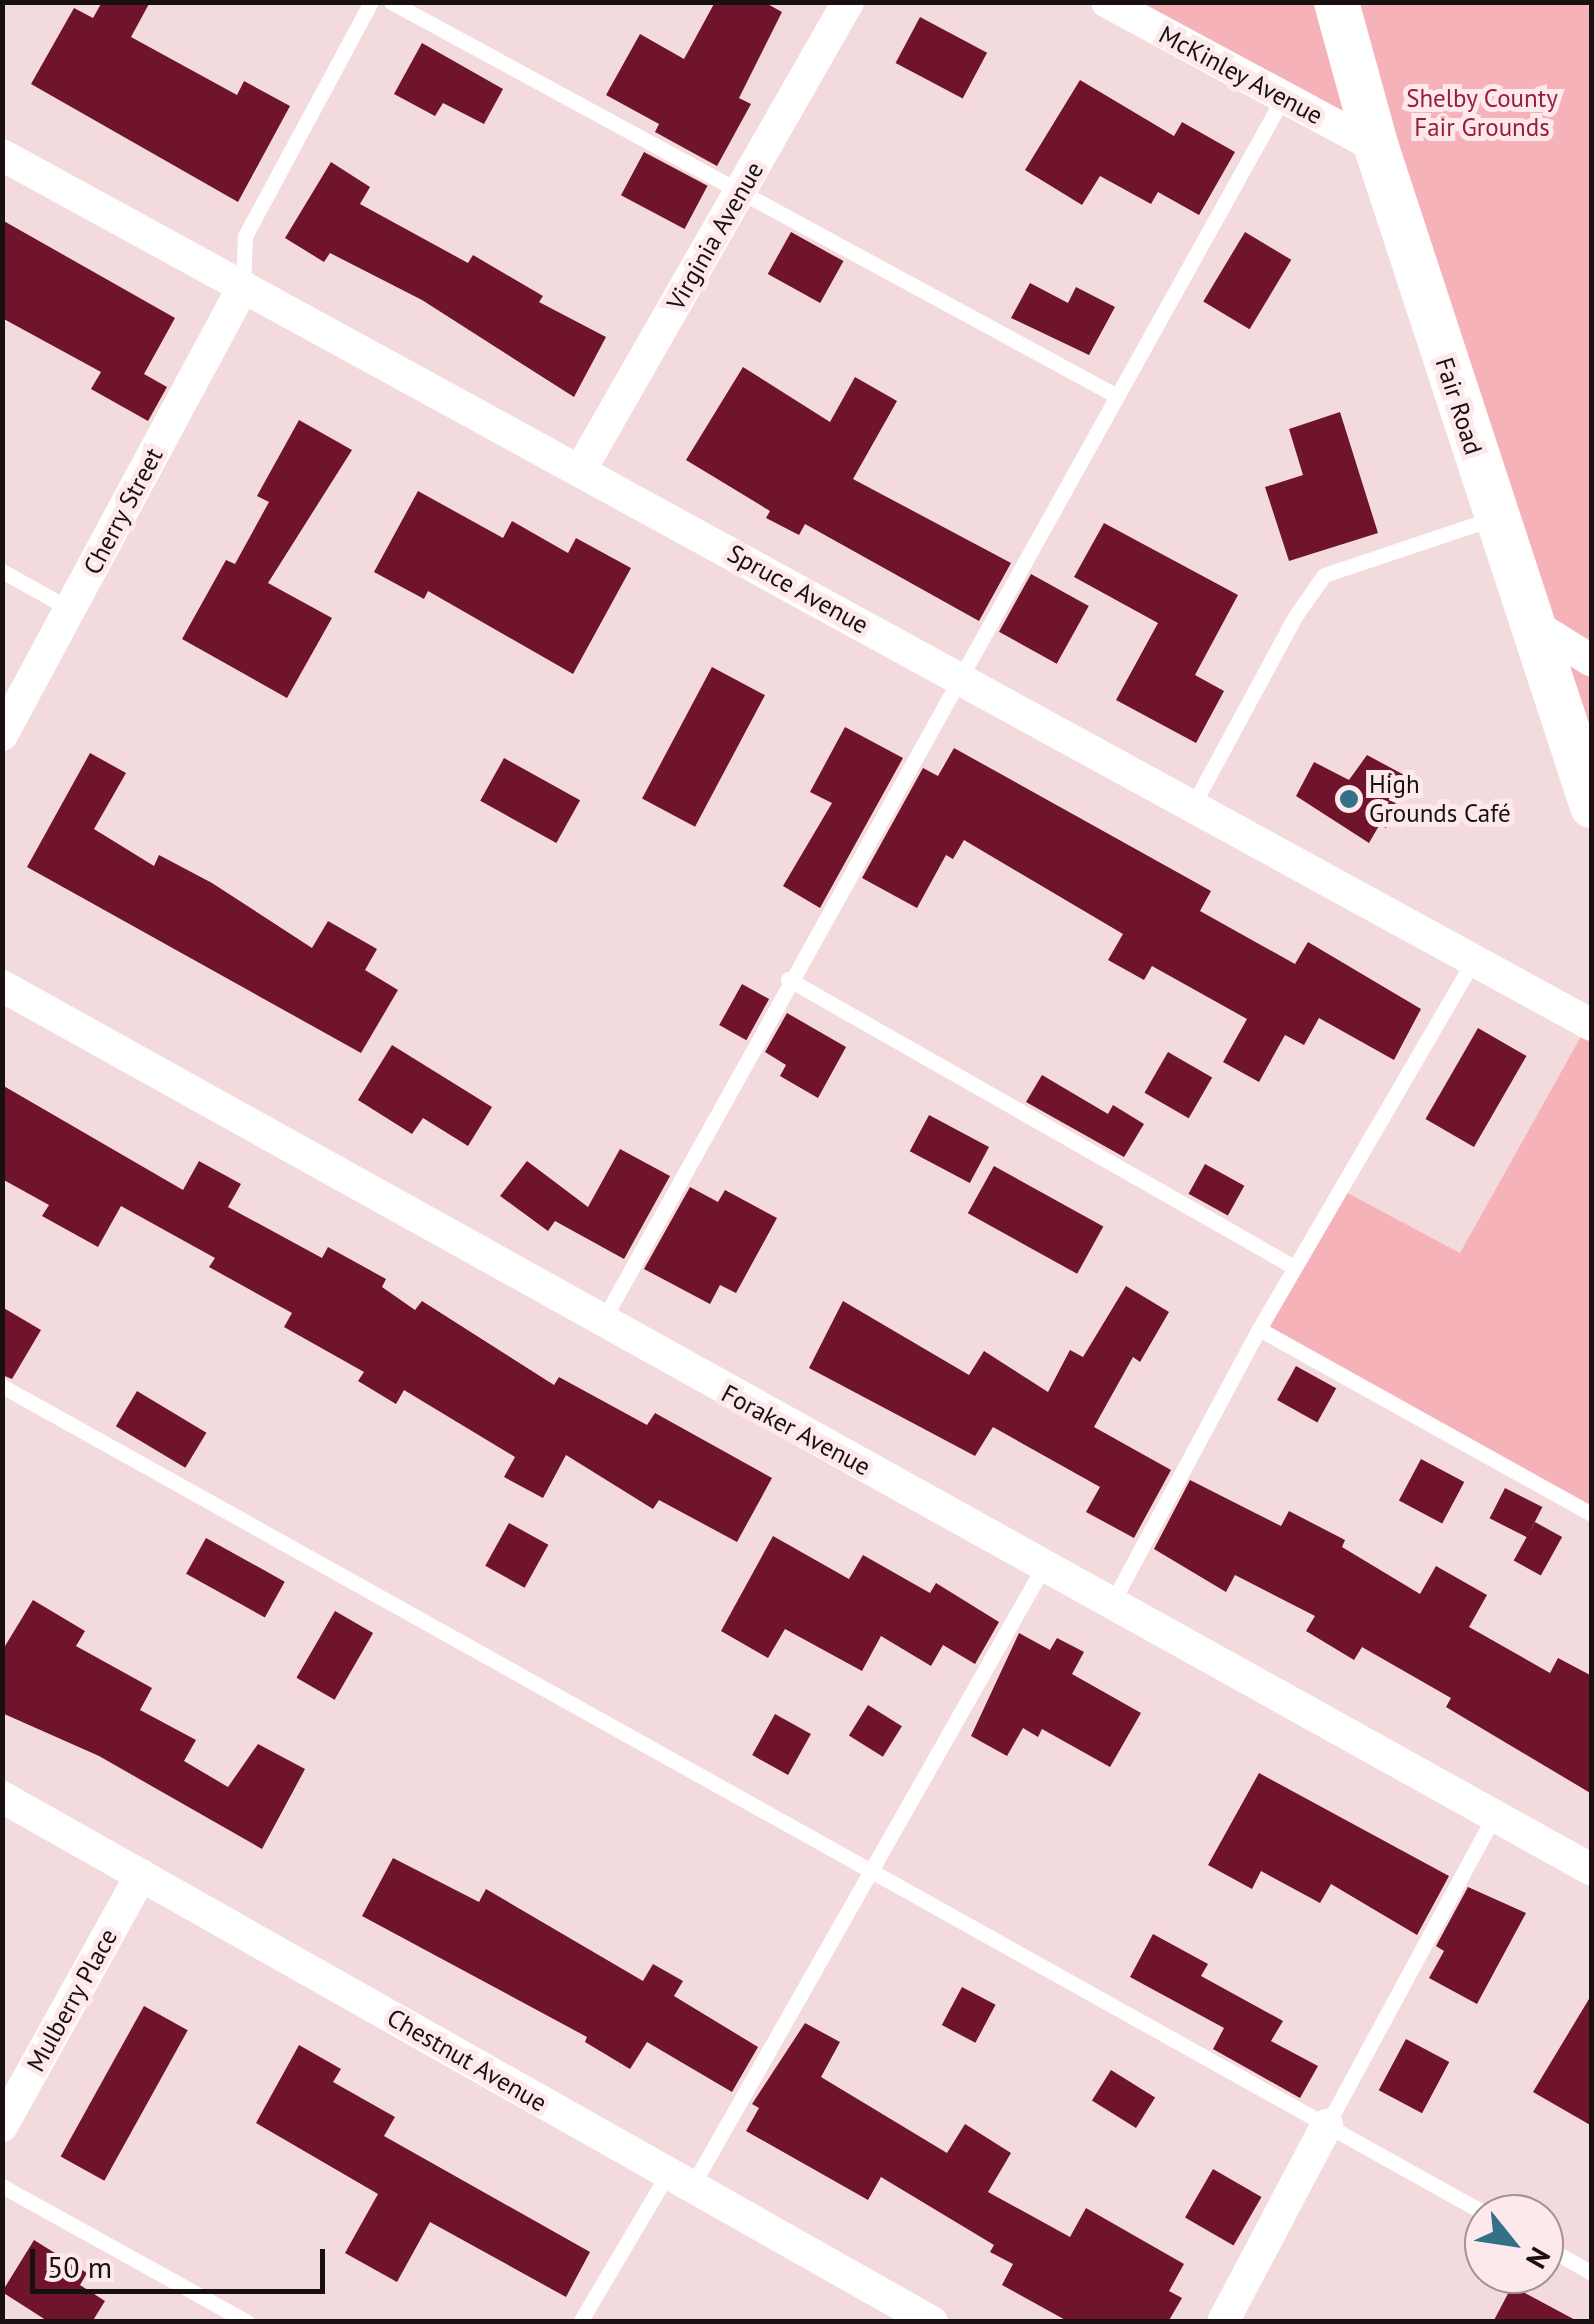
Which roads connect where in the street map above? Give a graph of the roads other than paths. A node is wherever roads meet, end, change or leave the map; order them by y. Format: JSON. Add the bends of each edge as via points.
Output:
{"nodes":[{"id":1,"x":371,"y":2,"type":"edge"},
{"id":2,"x":391,"y":2,"type":"edge"},
{"id":3,"x":848,"y":2,"type":"edge"},
{"id":4,"x":1107,"y":2,"type":"edge"},
{"id":5,"x":1336,"y":2,"type":"edge"},
{"id":6,"x":1283,"y":98,"type":"junction"},
{"id":7,"x":1376,"y":147,"type":"junction"},
{"id":8,"x":2,"y":155,"type":"edge"},
{"id":9,"x":738,"y":196,"type":"junction"},
{"id":10,"x":243,"y":287,"type":"junction"},
{"id":11,"x":1116,"y":395,"type":"junction"},
{"id":12,"x":582,"y":469,"type":"junction"},
{"id":13,"x":1495,"y":518,"type":"junction"},
{"id":14,"x":2,"y":571,"type":"edge"},
{"id":15,"x":70,"y":609,"type":"junction"},
{"id":16,"x":1528,"y":621,"type":"junction"},
{"id":17,"x":1592,"y":661,"type":"edge"},
{"id":18,"x":956,"y":677,"type":"junction"},
{"id":19,"x":2,"y":735,"type":"edge"},
{"id":20,"x":1592,"y":806,"type":"edge"},
{"id":21,"x":1192,"y":807,"type":"junction"},
{"id":22,"x":1473,"y":962,"type":"junction"},
{"id":23,"x":788,"y":979,"type":"junction"},
{"id":24,"x":2,"y":986,"type":"edge"},
{"id":25,"x":1592,"y":1025,"type":"edge"},
{"id":26,"x":1294,"y":1267,"type":"junction"},
{"id":27,"x":601,"y":1324,"type":"junction"},
{"id":28,"x":1259,"y":1328,"type":"junction"},
{"id":29,"x":2,"y":1386,"type":"edge"},
{"id":30,"x":1592,"y":1514,"type":"edge"},
{"id":31,"x":1045,"y":1564,"type":"junction"},
{"id":32,"x":1112,"y":1601,"type":"junction"},
{"id":33,"x":2,"y":1798,"type":"edge"},
{"id":34,"x":1494,"y":1816,"type":"junction"},
{"id":35,"x":1592,"y":1870,"type":"edge"},
{"id":36,"x":140,"y":1874,"type":"junction"},
{"id":37,"x":874,"y":1874,"type":"junction"},
{"id":38,"x":1327,"y":2125,"type":"junction"},
{"id":39,"x":2,"y":2126,"type":"edge"},
{"id":40,"x":680,"y":2180,"type":"junction"},
{"id":41,"x":2,"y":2186,"type":"edge"},
{"id":42,"x":1464,"y":2202,"type":"edge"},
{"id":43,"x":1564,"y":2257,"type":"edge"},
{"id":44,"x":1592,"y":2273,"type":"edge"},
{"id":45,"x":247,"y":2322,"type":"edge"},
{"id":46,"x":580,"y":2322,"type":"edge"},
{"id":47,"x":932,"y":2322,"type":"edge"},
{"id":48,"x":1224,"y":2322,"type":"edge"}],
"edges":[{"from":1,"to":10,"type":"lane","via":[[245,236]]},
{"from":2,"to":9,"type":"lane"},
{"from":3,"to":9,"type":"street","name":"Virginia Avenue"},
{"from":4,"to":6,"type":"street","name":"McKinley Avenue"},
{"from":5,"to":7,"type":"main road","name":"Fair Road"},
{"from":6,"to":7,"type":"street","name":"McKinley Avenue"},
{"from":6,"to":11,"type":"lane"},
{"from":7,"to":13,"type":"main road","name":"Fair Road"},
{"from":8,"to":10,"type":"street","name":"Spruce Avenue"},
{"from":9,"to":11,"type":"lane"},
{"from":9,"to":12,"type":"street","name":"Virginia Avenue"},
{"from":10,"to":12,"type":"street","name":"Spruce Avenue"},
{"from":10,"to":15,"type":"street","name":"Cherry Street"},
{"from":11,"to":18,"type":"lane"},
{"from":12,"to":18,"type":"street","name":"Spruce Avenue"},
{"from":13,"to":16,"type":"main road","name":"Fair Road"},
{"from":13,"to":21,"type":"lane","via":[[1324,575]]},
{"from":14,"to":15,"type":"lane"},
{"from":15,"to":19,"type":"street","name":"Cherry Street"},
{"from":16,"to":17,"type":"street"},
{"from":16,"to":20,"type":"main road","name":"Fair Road"},
{"from":18,"to":21,"type":"street","name":"Spruce Avenue"},
{"from":18,"to":23,"type":"lane"},
{"from":21,"to":22,"type":"street","name":"Spruce Avenue"},
{"from":22,"to":25,"type":"street","name":"Spruce Avenue"},
{"from":22,"to":26,"type":"lane"},
{"from":23,"to":26,"type":"lane"},
{"from":23,"to":27,"type":"lane"},
{"from":24,"to":27,"type":"street","name":"Foraker Avenue"},
{"from":26,"to":28,"type":"lane"},
{"from":27,"to":31,"type":"street","name":"Foraker Avenue"},
{"from":28,"to":30,"type":"lane"},
{"from":28,"to":32,"type":"lane"},
{"from":29,"to":37,"type":"lane"},
{"from":31,"to":32,"type":"street","name":"Foraker Avenue"},
{"from":31,"to":37,"type":"lane"},
{"from":32,"to":34,"type":"street","name":"Foraker Avenue"},
{"from":33,"to":36,"type":"street","name":"Chestnut Avenue"},
{"from":34,"to":35,"type":"street","name":"Foraker Avenue"},
{"from":34,"to":38,"type":"lane"},
{"from":36,"to":39,"type":"street","name":"Mulberry Place"},
{"from":36,"to":40,"type":"street","name":"Chestnut Avenue"},
{"from":37,"to":38,"type":"lane"},
{"from":37,"to":40,"type":"lane"},
{"from":38,"to":42,"type":"lane"},
{"from":38,"to":48,"type":"street"},
{"from":40,"to":46,"type":"lane"},
{"from":40,"to":47,"type":"street","name":"Chestnut Avenue"},
{"from":41,"to":45,"type":"lane"},
{"from":43,"to":44,"type":"lane"}]}
